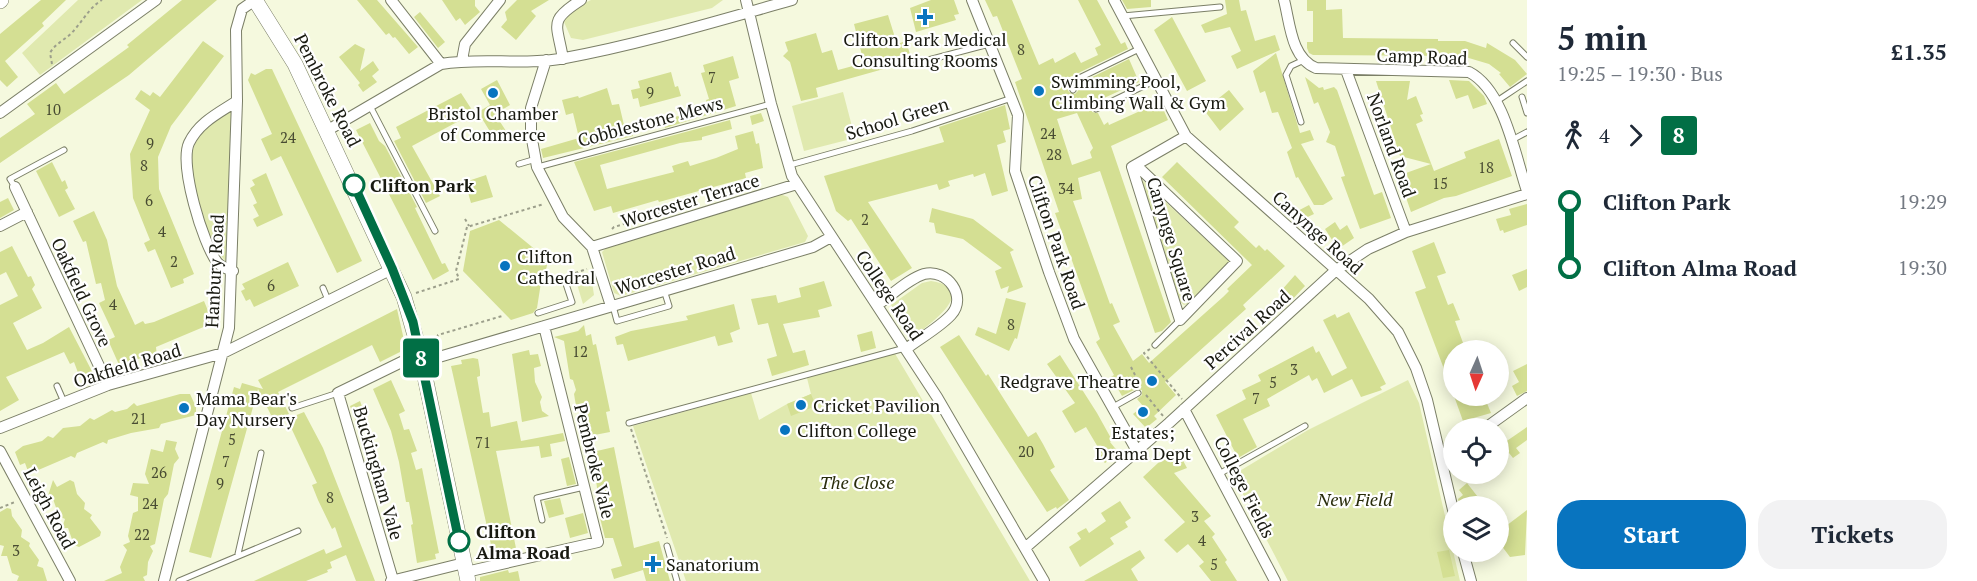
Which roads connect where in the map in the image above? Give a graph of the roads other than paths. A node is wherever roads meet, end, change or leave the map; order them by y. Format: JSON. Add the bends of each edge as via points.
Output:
{"nodes":[{"id":1,"x":156,"y":0,"type":"edge"},
{"id":2,"x":255,"y":0,"type":"edge"},
{"id":3,"x":391,"y":0,"type":"edge"},
{"id":4,"x":500,"y":0,"type":"edge"},
{"id":5,"x":580,"y":0,"type":"edge"},
{"id":6,"x":746,"y":0,"type":"edge"},
{"id":7,"x":792,"y":0,"type":"edge"},
{"id":8,"x":972,"y":0,"type":"edge"},
{"id":9,"x":1114,"y":0,"type":"edge"},
{"id":10,"x":1284,"y":0,"type":"edge"},
{"id":11,"x":1220,"y":8,"type":"dead end"},
{"id":12,"x":748,"y":12,"type":"junction"},
{"id":13,"x":1123,"y":16,"type":"junction"},
{"id":14,"x":1513,"y":43,"type":"dead end"},
{"id":15,"x":991,"y":44,"type":"junction"},
{"id":16,"x":1140,"y":49,"type":"junction"},
{"id":17,"x":1527,"y":57,"type":"edge"},
{"id":18,"x":563,"y":59,"type":"junction"},
{"id":19,"x":462,"y":60,"type":"junction"},
{"id":20,"x":546,"y":60,"type":"junction"},
{"id":21,"x":1304,"y":60,"type":"junction"},
{"id":22,"x":917,"y":63,"type":"dead end"},
{"id":23,"x":441,"y":64,"type":"junction"},
{"id":24,"x":1347,"y":70,"type":"junction"},
{"id":25,"x":1156,"y":80,"type":"junction"},
{"id":26,"x":1527,"y":81,"type":"edge"},
{"id":27,"x":1073,"y":90,"type":"dead end"},
{"id":28,"x":1522,"y":97,"type":"dead end"},
{"id":29,"x":1012,"y":98,"type":"junction"},
{"id":30,"x":237,"y":101,"type":"junction"},
{"id":31,"x":1497,"y":102,"type":"junction"},
{"id":32,"x":771,"y":104,"type":"junction"},
{"id":33,"x":370,"y":106,"type":"junction"},
{"id":34,"x":1096,"y":109,"type":"dead end"},
{"id":35,"x":0,"y":112,"type":"edge"},
{"id":36,"x":1527,"y":113,"type":"edge"},
{"id":37,"x":1301,"y":122,"type":"dead end"},
{"id":38,"x":328,"y":130,"type":"junction"},
{"id":39,"x":1527,"y":132,"type":"edge"},
{"id":40,"x":1186,"y":136,"type":"junction"},
{"id":41,"x":1510,"y":141,"type":"junction"},
{"id":42,"x":64,"y":150,"type":"dead end"},
{"id":43,"x":536,"y":163,"type":"junction"},
{"id":44,"x":519,"y":164,"type":"dead end"},
{"id":45,"x":790,"y":165,"type":"junction"},
{"id":46,"x":1136,"y":165,"type":"junction"},
{"id":47,"x":797,"y":184,"type":"junction"},
{"id":48,"x":15,"y":187,"type":"joint"},
{"id":49,"x":1527,"y":193,"type":"edge"},
{"id":50,"x":27,"y":212,"type":"junction"},
{"id":51,"x":0,"y":226,"type":"edge"},
{"id":52,"x":435,"y":231,"type":"dead end"},
{"id":53,"x":1406,"y":232,"type":"junction"},
{"id":54,"x":831,"y":237,"type":"junction"},
{"id":55,"x":592,"y":247,"type":"junction"},
{"id":56,"x":392,"y":268,"type":"junction"},
{"id":57,"x":232,"y":271,"type":"junction"},
{"id":58,"x":1335,"y":271,"type":"junction"},
{"id":59,"x":567,"y":284,"type":"dead end"},
{"id":60,"x":323,"y":288,"type":"dead end"},
{"id":61,"x":664,"y":290,"type":"junction"},
{"id":62,"x":328,"y":300,"type":"junction"},
{"id":63,"x":877,"y":305,"type":"junction"},
{"id":64,"x":612,"y":306,"type":"junction"},
{"id":65,"x":538,"y":314,"type":"dead end"},
{"id":66,"x":1180,"y":320,"type":"junction"},
{"id":67,"x":544,"y":326,"type":"junction"},
{"id":68,"x":1155,"y":345,"type":"dead end"},
{"id":69,"x":905,"y":348,"type":"junction"},
{"id":70,"x":223,"y":353,"type":"junction"},
{"id":71,"x":421,"y":358,"type":"junction"},
{"id":72,"x":108,"y":385,"type":"junction"},
{"id":73,"x":57,"y":386,"type":"dead end"},
{"id":74,"x":338,"y":393,"type":"junction"},
{"id":75,"x":1138,"y":393,"type":"dead end"},
{"id":76,"x":1527,"y":398,"type":"edge"},
{"id":77,"x":64,"y":402,"type":"junction"},
{"id":78,"x":1112,"y":407,"type":"junction"},
{"id":79,"x":1186,"y":407,"type":"junction"},
{"id":80,"x":292,"y":408,"type":"dead end"},
{"id":81,"x":1499,"y":418,"type":"edge"},
{"id":82,"x":629,"y":423,"type":"road end"},
{"id":83,"x":1305,"y":426,"type":"dead end"},
{"id":84,"x":0,"y":428,"type":"edge"},
{"id":85,"x":0,"y":451,"type":"edge"},
{"id":86,"x":1137,"y":451,"type":"junction"},
{"id":87,"x":261,"y":453,"type":"dead end"},
{"id":88,"x":1443,"y":454,"type":"edge"},
{"id":89,"x":1440,"y":455,"type":"junction"},
{"id":90,"x":1219,"y":474,"type":"junction"},
{"id":91,"x":584,"y":487,"type":"junction"},
{"id":92,"x":1450,"y":496,"type":"edge"},
{"id":93,"x":542,"y":520,"type":"dead end"},
{"id":94,"x":298,"y":531,"type":"dead end"},
{"id":95,"x":667,"y":546,"type":"road end"},
{"id":96,"x":1025,"y":548,"type":"junction"},
{"id":97,"x":238,"y":554,"type":"junction"},
{"id":98,"x":1466,"y":562,"type":"edge"},
{"id":99,"x":466,"y":572,"type":"edge"},
{"id":100,"x":70,"y":581,"type":"edge"},
{"id":101,"x":164,"y":581,"type":"edge"},
{"id":102,"x":179,"y":581,"type":"edge"},
{"id":103,"x":392,"y":581,"type":"edge"},
{"id":104,"x":677,"y":581,"type":"edge"},
{"id":105,"x":1044,"y":581,"type":"edge"},
{"id":106,"x":1275,"y":581,"type":"edge"},
{"id":107,"x":1471,"y":581,"type":"edge"}],
"edges":[{"from":1,"to":35,"type":"street"},
{"from":2,"to":30,"type":"street","name":"Hanbury Road","via":[[242,9],[237,20]]},
{"from":2,"to":38,"type":"main road","name":"Pembroke Road","via":[[295,64]]},
{"from":3,"to":23,"type":"street"},
{"from":4,"to":19,"type":"street","via":[[465,44]]},
{"from":5,"to":18,"type":"street","via":[[559,15]]},
{"from":6,"to":12,"type":"street","name":"College Road"},
{"from":7,"to":12,"type":"street"},
{"from":8,"to":15,"type":"street","name":"Clifton Park Road"},
{"from":9,"to":13,"type":"street","name":"Canynge Road"},
{"from":10,"to":21,"type":"street","via":[[1295,48]]},
{"from":11,"to":13,"type":"lane"},
{"from":12,"to":18,"type":"street"},
{"from":12,"to":32,"type":"street","name":"College Road"},
{"from":13,"to":16,"type":"street","name":"Canynge Road"},
{"from":14,"to":17,"type":"lane"},
{"from":15,"to":22,"type":"lane"},
{"from":15,"to":29,"type":"street","name":"Clifton Park Road"},
{"from":16,"to":25,"type":"street","name":"Canynge Road"},
{"from":16,"to":27,"type":"lane","via":[[1070,83]]},
{"from":18,"to":20,"type":"street"},
{"from":19,"to":20,"type":"street"},
{"from":19,"to":23,"type":"street"},
{"from":20,"to":43,"type":"street","via":[[531,108]]},
{"from":21,"to":24,"type":"street","name":"Camp Road","via":[[1316,68]]},
{"from":21,"to":37,"type":"lane","via":[[1291,66],[1286,75]]},
{"from":23,"to":33,"type":"street"},
{"from":24,"to":31,"type":"street","name":"Camp Road","via":[[1469,72],[1480,78]]},
{"from":24,"to":53,"type":"street","name":"Norland Road"},
{"from":25,"to":34,"type":"lane"},
{"from":25,"to":40,"type":"street","name":"Canynge Road"},
{"from":26,"to":31,"type":"lane"},
{"from":28,"to":36,"type":"lane"},
{"from":29,"to":45,"type":"lane","name":"School Green"},
{"from":29,"to":78,"type":"street","name":"Clifton Park Road","via":[[1019,133],[1015,171],[1074,339]]},
{"from":30,"to":57,"type":"street","name":"Hanbury Road"},
{"from":30,"to":57,"type":"street","via":[[205,122],[189,143],[185,160],[195,209],[216,261]]},
{"from":31,"to":41,"type":"street","name":"Camp Road"},
{"from":32,"to":43,"type":"lane","name":"Cobblestone Mews"},
{"from":32,"to":45,"type":"street","name":"College Road"},
{"from":33,"to":38,"type":"street"},
{"from":33,"to":52,"type":"lane"},
{"from":38,"to":56,"type":"main road","name":"Pembroke Road"},
{"from":39,"to":41,"type":"lane"},
{"from":40,"to":46,"type":"street","name":"Canynge Square"},
{"from":40,"to":58,"type":"street","name":"Canynge Road"},
{"from":41,"to":49,"type":"street","name":"Camp Road"},
{"from":42,"to":48,"type":"lane","via":[[10,179]]},
{"from":43,"to":44,"type":"lane","name":"Cobblestone Mews"},
{"from":43,"to":55,"type":"street","via":[[553,201],[577,234]]},
{"from":45,"to":47,"type":"street","name":"College Road"},
{"from":46,"to":66,"type":"street","name":"Canynge Square","via":[[1132,167]]},
{"from":46,"to":66,"type":"street","name":"Canynge Square","via":[[1237,261]]},
{"from":47,"to":54,"type":"street","name":"College Road"},
{"from":47,"to":55,"type":"street","name":"Worcester Terrace"},
{"from":48,"to":50,"type":"street","name":"Oakfield Grove"},
{"from":49,"to":53,"type":"street","name":"Percival Road"},
{"from":50,"to":51,"type":"street"},
{"from":50,"to":72,"type":"street","name":"Oakfield Grove"},
{"from":53,"to":58,"type":"street","name":"Percival Road","via":[[1368,249]]},
{"from":54,"to":61,"type":"street","name":"Worcester Road","via":[[813,247]]},
{"from":54,"to":63,"type":"street","name":"College Road"},
{"from":55,"to":64,"type":"street"},
{"from":56,"to":62,"type":"street","name":"Oakfield Road"},
{"from":56,"to":71,"type":"main road","name":"Pembroke Road"},
{"from":57,"to":70,"type":"street","name":"Hanbury Road","via":[[229,328]]},
{"from":58,"to":79,"type":"street","name":"Percival Road"},
{"from":58,"to":89,"type":"street","name":"Canynge Road","via":[[1369,299],[1398,332],[1427,400]]},
{"from":59,"to":65,"type":"lane","via":[[573,302]]},
{"from":60,"to":62,"type":"lane"},
{"from":61,"to":64,"type":"street","name":"Worcester Road"},
{"from":61,"to":64,"type":"lane","via":[[669,306],[617,321]]},
{"from":62,"to":70,"type":"street","name":"Oakfield Road"},
{"from":63,"to":69,"type":"street","name":"College Road"},
{"from":63,"to":69,"type":"street","via":[[924,274],[940,274],[950,281],[957,301],[952,314]]},
{"from":64,"to":67,"type":"street","name":"Worcester Road"},
{"from":66,"to":68,"type":"lane"},
{"from":67,"to":71,"type":"street","name":"Worcester Road"},
{"from":67,"to":91,"type":"street","name":"Pembroke Vale"},
{"from":69,"to":82,"type":"lane"},
{"from":69,"to":96,"type":"street","name":"College Road"},
{"from":70,"to":72,"type":"street","name":"Oakfield Road"},
{"from":70,"to":101,"type":"street","name":"Hanbury Road"},
{"from":71,"to":74,"type":"street","name":"Buckingham Vale"},
{"from":71,"to":99,"type":"main road","name":"Pembroke Road"},
{"from":72,"to":77,"type":"street","name":"Oakfield Road"},
{"from":73,"to":77,"type":"lane"},
{"from":74,"to":80,"type":"lane"},
{"from":74,"to":103,"type":"street","name":"Buckingham Vale"},
{"from":75,"to":78,"type":"lane"},
{"from":76,"to":81,"type":"street"},
{"from":77,"to":84,"type":"street","name":"Oakfield Road"},
{"from":78,"to":86,"type":"street","name":"Clifton Park Road"},
{"from":79,"to":86,"type":"street","name":"Percival Road"},
{"from":79,"to":90,"type":"street","name":"College Fields"},
{"from":83,"to":90,"type":"lane"},
{"from":85,"to":100,"type":"street","name":"Leigh Road"},
{"from":86,"to":96,"type":"street","name":"Percival Road"},
{"from":87,"to":97,"type":"lane"},
{"from":88,"to":89,"type":"street"},
{"from":89,"to":92,"type":"street","name":"Canynge Road"},
{"from":90,"to":106,"type":"street","name":"College Fields"},
{"from":91,"to":93,"type":"lane","via":[[537,498]]},
{"from":91,"to":99,"type":"street","name":"Pembroke Vale","via":[[598,542]]},
{"from":94,"to":97,"type":"lane"},
{"from":95,"to":104,"type":"lane"},
{"from":96,"to":105,"type":"street","name":"College Road"},
{"from":97,"to":102,"type":"lane"},
{"from":98,"to":107,"type":"street"},
{"from":99,"to":103,"type":"street"}]}
